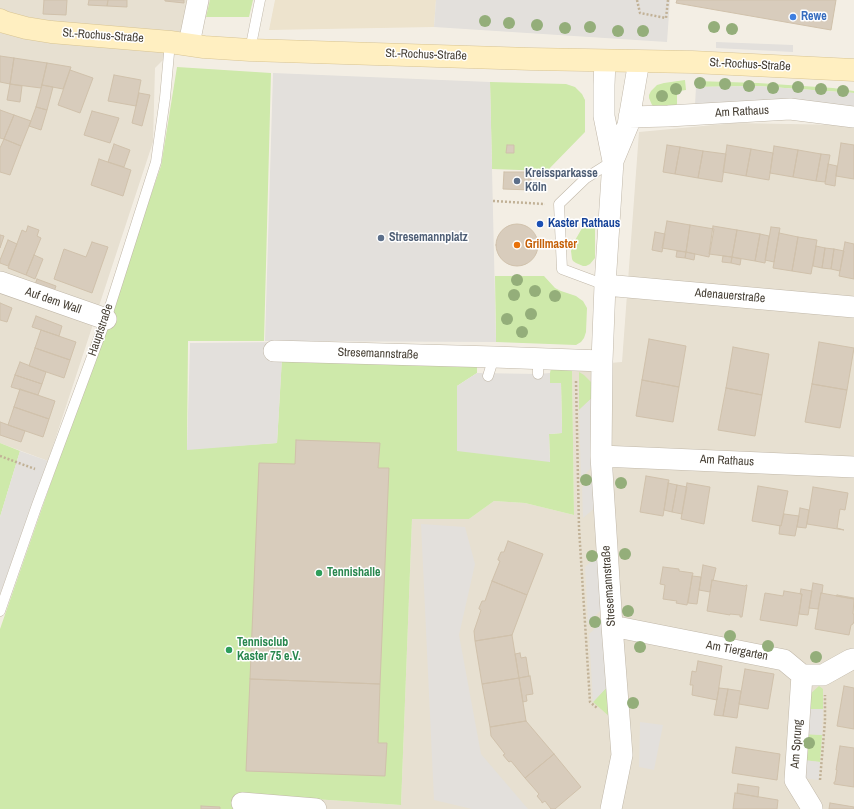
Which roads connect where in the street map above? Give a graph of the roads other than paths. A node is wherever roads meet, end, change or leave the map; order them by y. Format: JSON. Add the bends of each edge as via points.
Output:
{"nodes":[{"id":1,"x":198,"y":0,"type":"edge"},
{"id":2,"x":260,"y":0,"type":"edge"},
{"id":3,"x":0,"y":20,"type":"edge"},
{"id":4,"x":179,"y":43,"type":"junction"},
{"id":5,"x":250,"y":50,"type":"junction"},
{"id":6,"x":605,"y":61,"type":"junction"},
{"id":7,"x":640,"y":61,"type":"junction"},
{"id":8,"x":854,"y":70,"type":"edge"},
{"id":9,"x":629,"y":117,"type":"junction"},
{"id":10,"x":854,"y":117,"type":"edge"},
{"id":11,"x":613,"y":162,"type":"junction"},
{"id":12,"x":0,"y":282,"type":"edge"},
{"id":13,"x":606,"y":285,"type":"junction"},
{"id":14,"x":854,"y":307,"type":"edge"},
{"id":15,"x":106,"y":319,"type":"junction"},
{"id":16,"x":274,"y":351,"type":"dead end"},
{"id":17,"x":602,"y":361,"type":"junction"},
{"id":18,"x":601,"y":456,"type":"junction"},
{"id":19,"x":854,"y":467,"type":"edge"},
{"id":20,"x":0,"y":611,"type":"edge"},
{"id":21,"x":612,"y":626,"type":"junction"},
{"id":22,"x":854,"y":659,"type":"edge"},
{"id":23,"x":802,"y":675,"type":"junction"},
{"id":24,"x":242,"y":803,"type":"dead end"},
{"id":25,"x":812,"y":808,"type":"edge"},
{"id":26,"x":316,"y":809,"type":"edge"},
{"id":27,"x":610,"y":809,"type":"edge"}],
"edges":[{"from":1,"to":4,"type":"street"},
{"from":2,"to":5,"type":"lane"},
{"from":3,"to":4,"type":"street","name":"St.-Rochus-Straße","via":[[51,32]]},
{"from":4,"to":5,"type":"street","name":"St.-Rochus-Straße"},
{"from":4,"to":15,"type":"lane","name":"Hauptstraße","via":[[165,98],[156,162]]},
{"from":5,"to":6,"type":"street","name":"St.-Rochus-Straße"},
{"from":6,"to":7,"type":"street","name":"St.-Rochus-Straße"},
{"from":6,"to":11,"type":"street","name":"Stresemannstraße","via":[[604,116]]},
{"from":7,"to":8,"type":"street","name":"St.-Rochus-Straße"},
{"from":7,"to":9,"type":"street","name":"Stresemannstraße"},
{"from":9,"to":10,"type":"street","name":"Am Rathaus","via":[[790,109]]},
{"from":9,"to":11,"type":"street","name":"Stresemannstraße"},
{"from":11,"to":13,"type":"street","name":"Stresemannstraße"},
{"from":11,"to":13,"type":"lane","via":[[586,178],[559,204],[562,270]]},
{"from":12,"to":15,"type":"street","name":"Auf dem Wall"},
{"from":13,"to":14,"type":"street","name":"Adenauerstraße"},
{"from":13,"to":17,"type":"street","name":"Stresemannstraße"},
{"from":15,"to":20,"type":"lane","name":"Hauptstraße"},
{"from":16,"to":17,"type":"street","name":"Stresemannstraße","via":[[491,366],[538,366],[576,360]]},
{"from":17,"to":18,"type":"street","name":"Stresemannstraße"},
{"from":18,"to":19,"type":"street","name":"Am Rathaus"},
{"from":18,"to":21,"type":"street","name":"Stresemannstraße"},
{"from":21,"to":23,"type":"street","name":"Am Tiergarten","via":[[784,660]]},
{"from":21,"to":27,"type":"street","name":"Stresemannstraße","via":[[622,755]]},
{"from":22,"to":23,"type":"street","via":[[823,675]]},
{"from":23,"to":25,"type":"street","name":"Am Sprung","via":[[794,780]]},
{"from":24,"to":26,"type":"street"}]}
